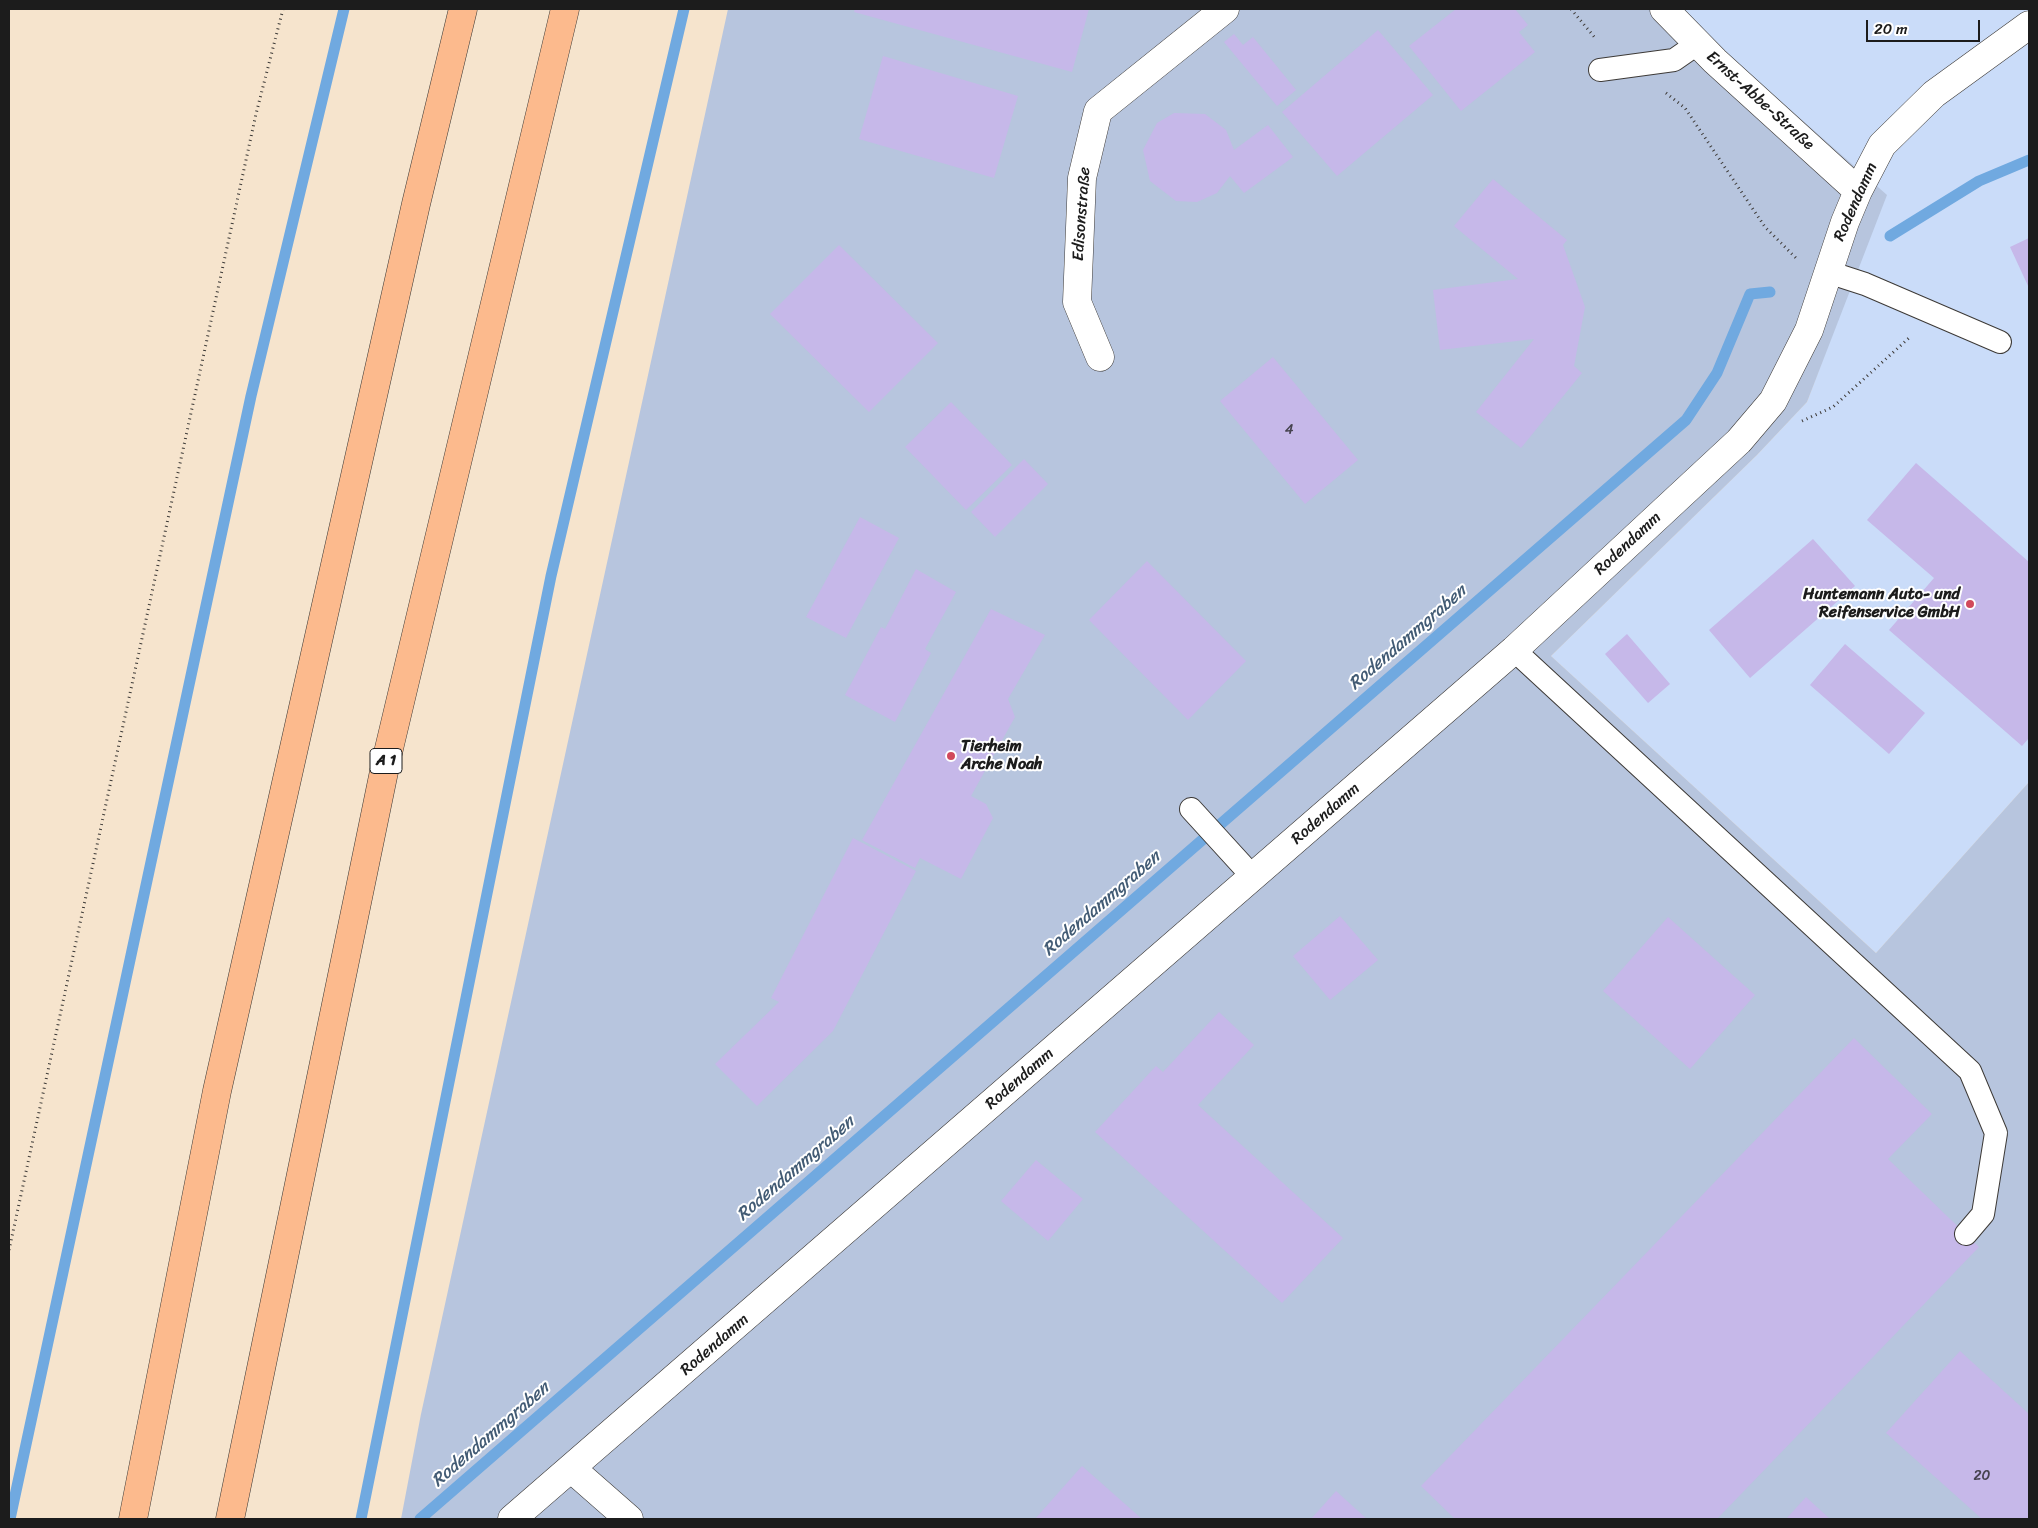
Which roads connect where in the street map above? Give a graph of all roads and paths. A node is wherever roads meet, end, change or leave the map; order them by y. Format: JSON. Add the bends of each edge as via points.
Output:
{"nodes":[{"id":1,"x":283,"y":9,"type":"edge"},
{"id":2,"x":463,"y":9,"type":"edge"},
{"id":3,"x":565,"y":9,"type":"edge"},
{"id":4,"x":1225,"y":9,"type":"edge"},
{"id":5,"x":1571,"y":9,"type":"edge"},
{"id":6,"x":1664,"y":9,"type":"edge"},
{"id":7,"x":2029,"y":25,"type":"edge"},
{"id":8,"x":1697,"y":44,"type":"junction"},
{"id":9,"x":1629,"y":65,"type":"junction"},
{"id":10,"x":1600,"y":70,"type":"dead end"},
{"id":11,"x":1858,"y":191,"type":"junction"},
{"id":12,"x":1828,"y":272,"type":"junction"},
{"id":13,"x":1937,"y":313,"type":"junction"},
{"id":14,"x":2000,"y":342,"type":"dead end"},
{"id":15,"x":1100,"y":357,"type":"dead end"},
{"id":16,"x":1794,"y":424,"type":"dead end"},
{"id":17,"x":1514,"y":650,"type":"junction"},
{"id":18,"x":1191,"y":809,"type":"dead end"},
{"id":19,"x":1253,"y":877,"type":"junction"},
{"id":20,"x":1966,"y":1234,"type":"dead end"},
{"id":21,"x":9,"y":1250,"type":"edge"},
{"id":22,"x":572,"y":1469,"type":"junction"},
{"id":23,"x":133,"y":1519,"type":"edge"},
{"id":24,"x":230,"y":1519,"type":"edge"},
{"id":25,"x":512,"y":1519,"type":"edge"},
{"id":26,"x":629,"y":1519,"type":"edge"}],
"edges":[{"from":1,"to":21,"type":"path","via":[[256,114]]},
{"from":2,"to":23,"type":"highway","via":[[416,204],[217,1091]]},
{"from":3,"to":24,"type":"highway","number":"A 1","via":[[387,757]]},
{"from":4,"to":15,"type":"street","name":"Edisonstraße","via":[[1098,112],[1082,178],[1077,302]]},
{"from":5,"to":9,"type":"path","via":[[1591,36]]},
{"from":6,"to":8,"type":"street","name":"Ernst-Abbe-Straße"},
{"from":7,"to":11,"type":"street","name":"Rodendamm","via":[[1927,101],[1882,145]]},
{"from":8,"to":9,"type":"lane","via":[[1674,60]]},
{"from":8,"to":11,"type":"street","name":"Ernst-Abbe-Straße"},
{"from":9,"to":10,"type":"lane"},
{"from":9,"to":12,"type":"path","via":[[1685,108],[1765,227],[1799,261]]},
{"from":11,"to":12,"type":"street","name":"Rodendamm"},
{"from":12,"to":13,"type":"lane"},
{"from":12,"to":17,"type":"street","name":"Rodendamm","via":[[1809,330],[1773,401],[1739,441]]},
{"from":13,"to":14,"type":"lane"},
{"from":13,"to":16,"type":"path","via":[[1832,407]]},
{"from":17,"to":19,"type":"street","name":"Rodendamm"},
{"from":17,"to":20,"type":"lane","via":[[1970,1071],[1996,1133],[1984,1214]]},
{"from":18,"to":19,"type":"lane"},
{"from":19,"to":22,"type":"street","name":"Rodendamm"},
{"from":22,"to":25,"type":"street","name":"Rodendamm"},
{"from":22,"to":26,"type":"street"}]}
